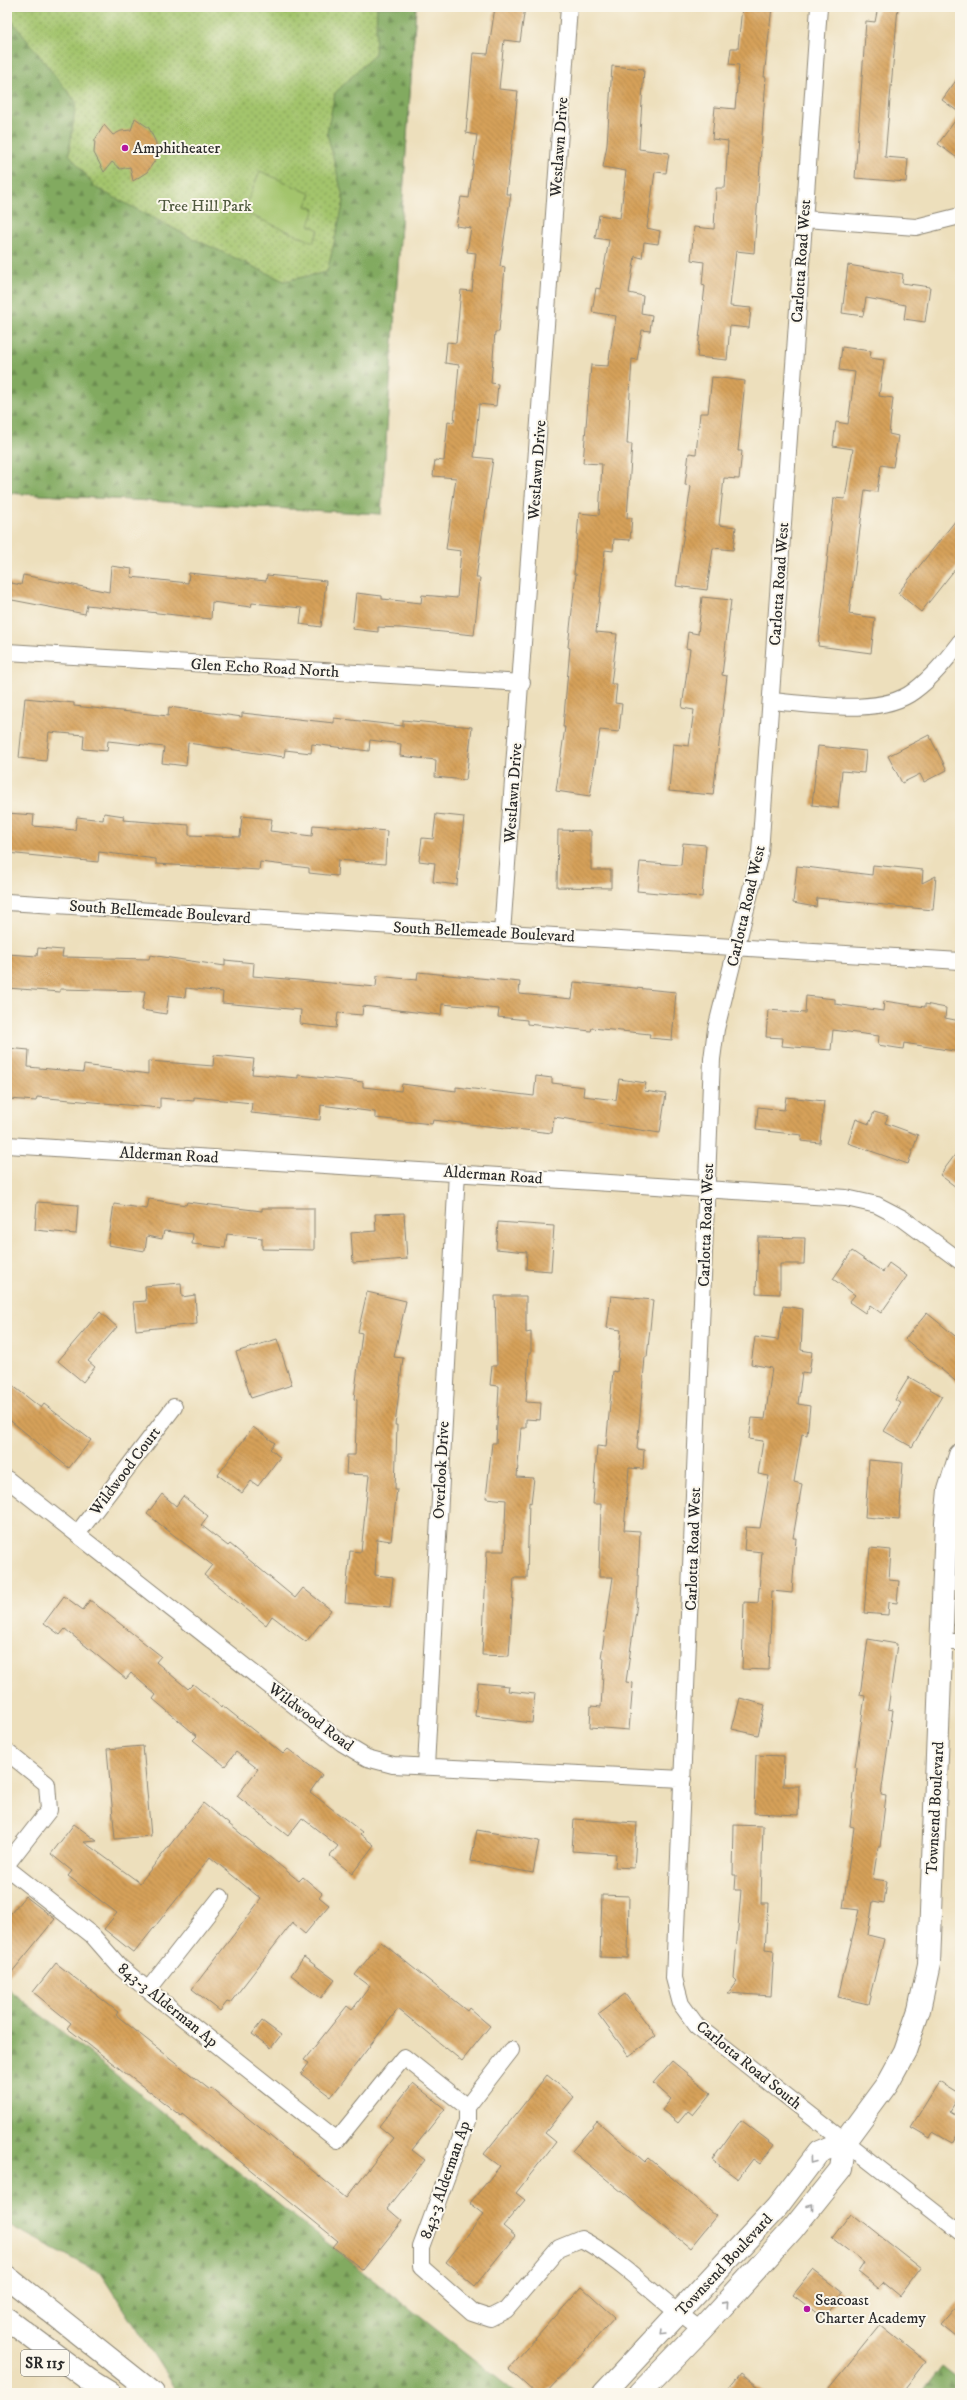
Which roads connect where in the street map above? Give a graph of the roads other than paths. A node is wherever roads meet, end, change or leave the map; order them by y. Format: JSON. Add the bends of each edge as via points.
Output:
{"nodes":[{"id":1,"x":569,"y":7,"type":"edge"},
{"id":2,"x":819,"y":7,"type":"edge"},
{"id":3,"x":960,"y":216,"type":"edge"},
{"id":4,"x":805,"y":219,"type":"junction"},
{"id":5,"x":960,"y":642,"type":"edge"},
{"id":6,"x":7,"y":652,"type":"edge"},
{"id":7,"x":522,"y":683,"type":"junction"},
{"id":8,"x":771,"y":701,"type":"junction"},
{"id":9,"x":7,"y":902,"type":"edge"},
{"id":10,"x":502,"y":933,"type":"junction"},
{"id":11,"x":738,"y":947,"type":"junction"},
{"id":12,"x":960,"y":961,"type":"edge"},
{"id":13,"x":7,"y":1145,"type":"edge"},
{"id":14,"x":457,"y":1172,"type":"junction"},
{"id":15,"x":708,"y":1190,"type":"junction"},
{"id":16,"x":960,"y":1261,"type":"edge"},
{"id":17,"x":174,"y":1407,"type":"dead end"},
{"id":18,"x":960,"y":1455,"type":"edge"},
{"id":19,"x":7,"y":1479,"type":"edge"},
{"id":20,"x":77,"y":1534,"type":"junction"},
{"id":21,"x":951,"y":1642,"type":"edge"},
{"id":22,"x":7,"y":1752,"type":"edge"},
{"id":23,"x":426,"y":1767,"type":"junction"},
{"id":24,"x":683,"y":1779,"type":"junction"},
{"id":25,"x":7,"y":1864,"type":"edge"},
{"id":26,"x":7,"y":1868,"type":"edge"},
{"id":27,"x":221,"y":1897,"type":"dead end"},
{"id":28,"x":148,"y":1990,"type":"junction"},
{"id":29,"x":511,"y":2050,"type":"dead end"},
{"id":30,"x":467,"y":2107,"type":"junction"},
{"id":31,"x":845,"y":2142,"type":"junction"},
{"id":32,"x":960,"y":2232,"type":"edge"},
{"id":33,"x":7,"y":2277,"type":"edge"},
{"id":34,"x":678,"y":2315,"type":"junction"},
{"id":35,"x":7,"y":2319,"type":"edge"},
{"id":36,"x":701,"y":2330,"type":"junction"},
{"id":37,"x":7,"y":2333,"type":"edge"},
{"id":38,"x":84,"y":2393,"type":"edge"},
{"id":39,"x":110,"y":2393,"type":"edge"},
{"id":40,"x":153,"y":2393,"type":"edge"},
{"id":41,"x":604,"y":2393,"type":"edge"},
{"id":42,"x":640,"y":2393,"type":"edge"}],
"edges":[{"from":1,"to":7,"type":"street","name":"Westlawn Drive"},
{"from":2,"to":4,"type":"street","name":"Carlotta Road West"},
{"from":3,"to":4,"type":"street","via":[[916,227]]},
{"from":4,"to":8,"type":"street","name":"Carlotta Road West"},
{"from":5,"to":8,"type":"street","via":[[929,679],[913,692],[886,704],[847,706]]},
{"from":6,"to":7,"type":"street","name":"Glen Echo Road North"},
{"from":7,"to":10,"type":"street","name":"Westlawn Drive"},
{"from":8,"to":11,"type":"street","name":"Carlotta Road West","via":[[760,853]]},
{"from":9,"to":10,"type":"street","name":"South Bellemeade Boulevard"},
{"from":10,"to":11,"type":"street","name":"South Bellemeade Boulevard"},
{"from":11,"to":12,"type":"street","name":"South Bellemeade Boulevard"},
{"from":11,"to":15,"type":"street","name":"Carlotta Road West","via":[[716,1029],[712,1059]]},
{"from":13,"to":14,"type":"street","name":"Alderman Road"},
{"from":14,"to":15,"type":"street","name":"Alderman Road"},
{"from":14,"to":23,"type":"street","name":"Overlook Drive"},
{"from":15,"to":16,"type":"street","name":"Alderman Road","via":[[826,1196],[877,1206],[921,1230]]},
{"from":15,"to":24,"type":"street","name":"Carlotta Road West"},
{"from":17,"to":20,"type":"street","name":"Wildwood Court"},
{"from":18,"to":21,"type":"main road","name":"Townsend Boulevard","via":[[949,1490]]},
{"from":19,"to":20,"type":"street","name":"Wildwood Road"},
{"from":20,"to":23,"type":"street","name":"Wildwood Road","via":[[342,1743],[366,1758],[393,1765]]},
{"from":21,"to":31,"type":"main road","name":"Townsend Boulevard","via":[[929,1964],[919,2010],[905,2051],[887,2084]]},
{"from":22,"to":25,"type":"street","via":[[47,1784],[49,1810]]},
{"from":23,"to":24,"type":"street","name":"Wildwood Road"},
{"from":24,"to":31,"type":"street","name":"Carlotta Road South","via":[[674,1978],[681,2004],[697,2026]]},
{"from":26,"to":28,"type":"street","name":"843-3 Alderman Ap","via":[[92,1935],[120,1967]]},
{"from":27,"to":28,"type":"street"},
{"from":28,"to":30,"type":"street","name":"843-3 Alderman Ap","via":[[337,2140],[404,2057]]},
{"from":29,"to":30,"type":"street"},
{"from":30,"to":34,"type":"street","name":"843-3 Alderman Ap","via":[[467,2121],[421,2247],[422,2267],[472,2312],[490,2318],[506,2310],[560,2248],[581,2239],[597,2247]]},
{"from":31,"to":32,"type":"street","name":"Carlotta Road South"},
{"from":31,"to":34,"type":"main road","name":"Townsend Boulevard","one_way":true,"via":[[819,2152],[777,2207]]},
{"from":36,"to":31,"type":"main road","name":"Townsend Boulevard","one_way":true,"via":[[792,2230],[840,2169]]},
{"from":33,"to":40,"type":"main road"},
{"from":34,"to":36,"type":"street","name":"843-3 Alderman Ap"},
{"from":34,"to":41,"type":"main road","name":"Townsend Boulevard","one_way":true},
{"from":35,"to":39,"type":"main road"},
{"from":36,"to":42,"type":"main road","name":"Townsend Boulevard"},
{"from":37,"to":38,"type":"main road","number":"SR 115"}]}
